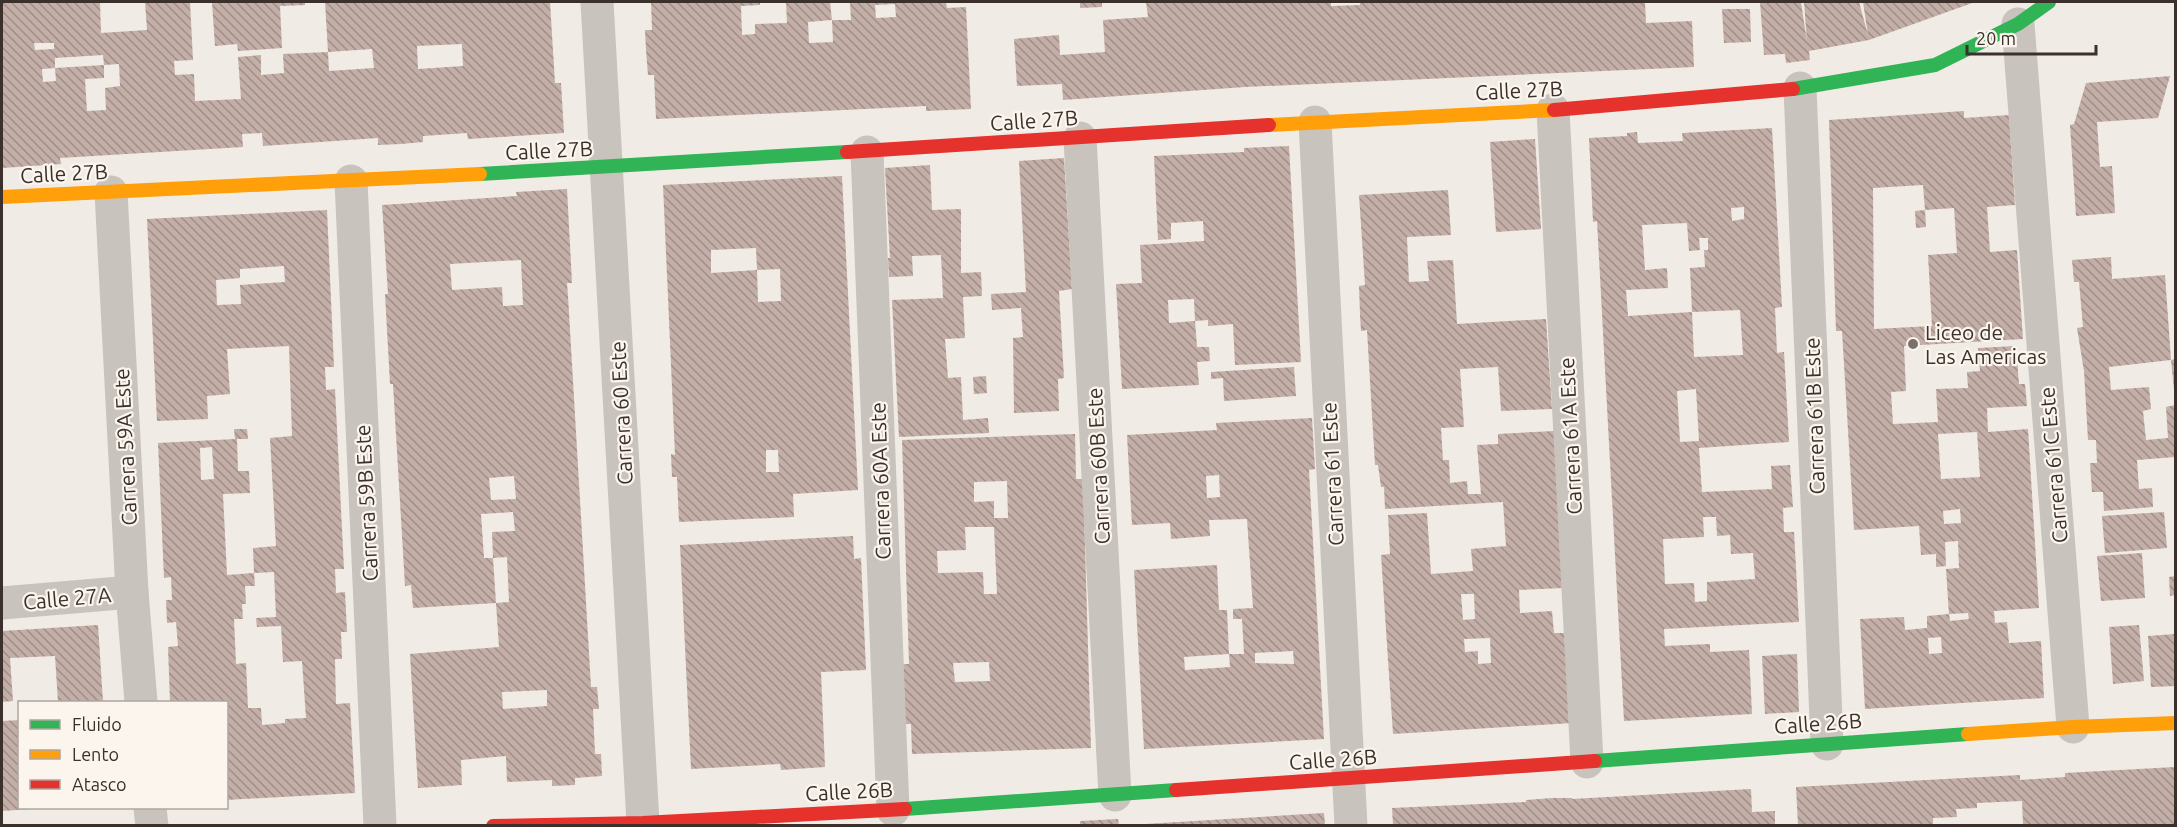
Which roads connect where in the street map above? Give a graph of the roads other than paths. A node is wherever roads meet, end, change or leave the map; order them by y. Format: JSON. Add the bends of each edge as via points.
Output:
{"nodes":[{"id":1,"x":597,"y":2,"type":"edge"},
{"id":2,"x":2049,"y":2,"type":"edge"},
{"id":3,"x":2018,"y":24,"type":"junction"},
{"id":4,"x":1800,"y":88,"type":"junction"},
{"id":5,"x":1553,"y":110,"type":"junction"},
{"id":6,"x":1315,"y":122,"type":"junction"},
{"id":7,"x":1080,"y":138,"type":"junction"},
{"id":8,"x":867,"y":152,"type":"junction"},
{"id":9,"x":608,"y":168,"type":"junction"},
{"id":10,"x":351,"y":181,"type":"junction"},
{"id":11,"x":111,"y":192,"type":"junction"},
{"id":12,"x":2,"y":197,"type":"edge"},
{"id":13,"x":132,"y":592,"type":"junction"},
{"id":14,"x":2,"y":603,"type":"edge"},
{"id":15,"x":141,"y":701,"type":"edge"},
{"id":16,"x":2175,"y":723,"type":"edge"},
{"id":17,"x":2073,"y":727,"type":"junction"},
{"id":18,"x":1827,"y":744,"type":"junction"},
{"id":19,"x":1587,"y":762,"type":"junction"},
{"id":20,"x":1348,"y":778,"type":"junction"},
{"id":21,"x":1115,"y":795,"type":"junction"},
{"id":22,"x":150,"y":809,"type":"edge"},
{"id":23,"x":893,"y":810,"type":"junction"},
{"id":24,"x":643,"y":824,"type":"edge"},
{"id":25,"x":152,"y":825,"type":"edge"},
{"id":26,"x":380,"y":825,"type":"edge"},
{"id":27,"x":494,"y":825,"type":"edge"},
{"id":28,"x":1351,"y":825,"type":"edge"}],
"edges":[{"from":1,"to":9,"type":"street","name":"Carrera 60 Este"},
{"from":2,"to":3,"type":"street","name":"Calle 27B"},
{"from":3,"to":4,"type":"street","name":"Calle 27B","via":[[1935,65]]},
{"from":3,"to":17,"type":"street","name":"Carrera 61C Este"},
{"from":4,"to":5,"type":"street","name":"Calle 27B"},
{"from":4,"to":18,"type":"street","name":"Carrera 61B Este"},
{"from":5,"to":6,"type":"street","name":"Calle 27B"},
{"from":5,"to":19,"type":"street","name":"Carrera 61A Este"},
{"from":6,"to":7,"type":"street","name":"Calle 27B"},
{"from":6,"to":20,"type":"street","name":"Carrera 61 Este"},
{"from":7,"to":8,"type":"street","name":"Calle 27B"},
{"from":7,"to":21,"type":"street","name":"Carrera 60B Este"},
{"from":8,"to":9,"type":"street","name":"Calle 27B"},
{"from":8,"to":23,"type":"street","name":"Carrera 60A Este"},
{"from":9,"to":10,"type":"street","name":"Calle 27B"},
{"from":9,"to":24,"type":"street","name":"Carrera 60 Este"},
{"from":10,"to":11,"type":"street","name":"Calle 27B"},
{"from":10,"to":26,"type":"street","name":"Carrera 59B Este"},
{"from":11,"to":12,"type":"street","name":"Calle 27B"},
{"from":11,"to":13,"type":"street","name":"Carrera 59A Este"},
{"from":13,"to":14,"type":"street","name":"Calle 27A"},
{"from":13,"to":15,"type":"street","name":"Carrera 59A Este"},
{"from":16,"to":17,"type":"street","name":"Calle 26B"},
{"from":17,"to":18,"type":"street","name":"Calle 26B"},
{"from":18,"to":19,"type":"street","name":"Calle 26B"},
{"from":19,"to":20,"type":"street","name":"Calle 26B"},
{"from":20,"to":21,"type":"street","name":"Calle 26B"},
{"from":20,"to":28,"type":"street","name":"Carrera 61 Este"},
{"from":21,"to":23,"type":"street","name":"Calle 26B"},
{"from":22,"to":25,"type":"street"},
{"from":23,"to":24,"type":"street","name":"Calle 26B"},
{"from":24,"to":27,"type":"street","name":"Calle 26B"}]}
